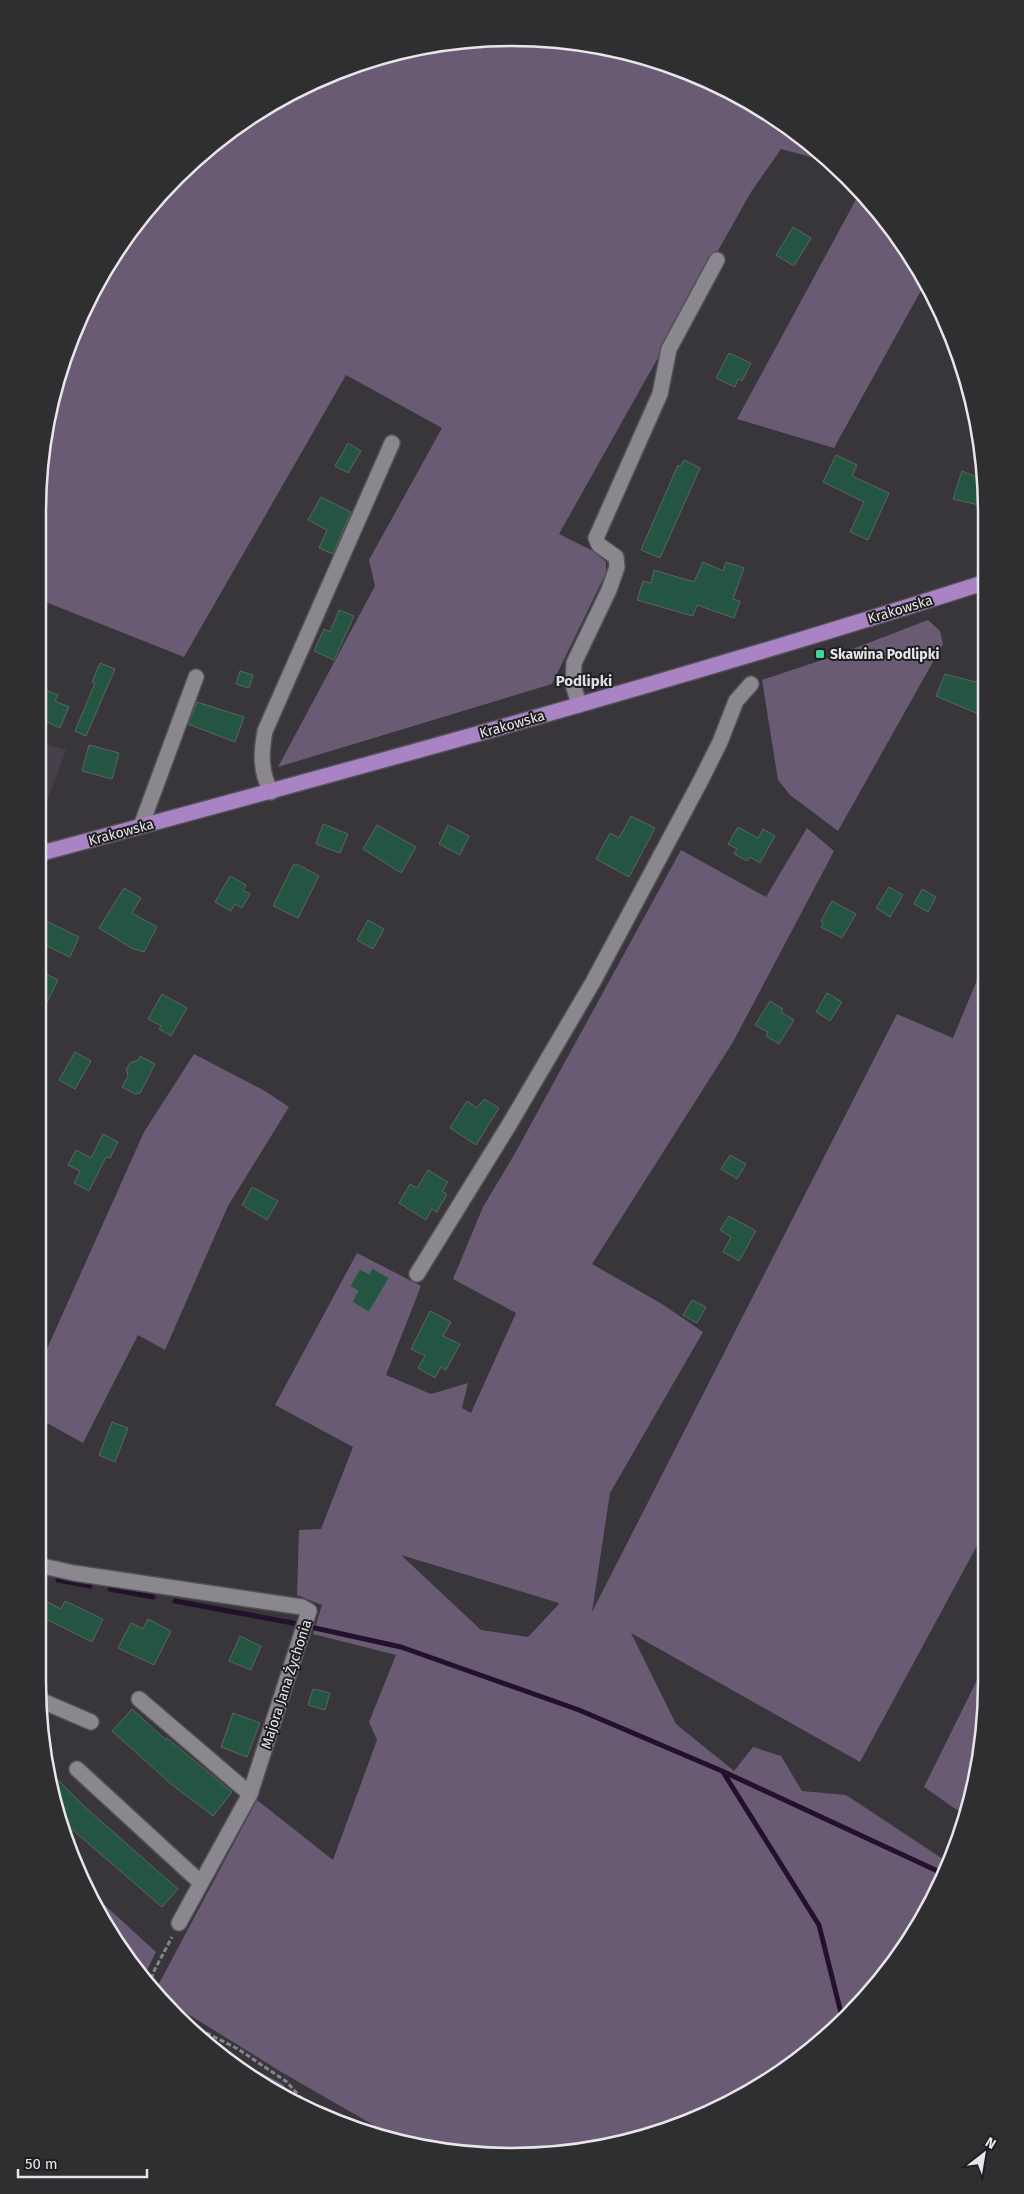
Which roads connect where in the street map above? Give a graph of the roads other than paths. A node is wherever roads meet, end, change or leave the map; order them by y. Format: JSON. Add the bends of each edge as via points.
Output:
{"nodes":[{"id":1,"x":717,"y":260,"type":"dead end"},
{"id":2,"x":392,"y":443,"type":"dead end"},
{"id":3,"x":978,"y":585,"type":"edge"},
{"id":4,"x":196,"y":677,"type":"dead end"},
{"id":5,"x":751,"y":684,"type":"dead end"},
{"id":6,"x":579,"y":705,"type":"junction"},
{"id":7,"x":271,"y":792,"type":"junction"},
{"id":8,"x":141,"y":826,"type":"junction"},
{"id":9,"x":46,"y":852,"type":"edge"},
{"id":10,"x":417,"y":1274,"type":"dead end"},
{"id":11,"x":46,"y":1566,"type":"edge"},
{"id":12,"x":139,"y":1699,"type":"dead end"},
{"id":13,"x":47,"y":1703,"type":"edge"},
{"id":14,"x":91,"y":1722,"type":"dead end"},
{"id":15,"x":77,"y":1769,"type":"dead end"},
{"id":16,"x":250,"y":1794,"type":"junction"},
{"id":17,"x":201,"y":1882,"type":"junction"},
{"id":18,"x":179,"y":1923,"type":"road end"}],
"edges":[{"from":1,"to":6,"type":"street","via":[[669,349],[660,394],[596,538],[599,545],[616,557],[618,567],[574,663],[573,684]]},
{"from":2,"to":7,"type":"street","via":[[265,731],[261,764],[264,780]]},
{"from":3,"to":6,"type":"main road","name":"Krakowska"},
{"from":4,"to":8,"type":"street"},
{"from":5,"to":10,"type":"street","via":[[736,701],[700,782],[593,982]]},
{"from":6,"to":7,"type":"main road","name":"Krakowska"},
{"from":7,"to":8,"type":"main road","name":"Krakowska"},
{"from":8,"to":9,"type":"main road","name":"Krakowska"},
{"from":11,"to":16,"type":"street","name":"Majora Jana Żychonia","via":[[302,1607],[309,1612]]},
{"from":12,"to":16,"type":"street"},
{"from":13,"to":14,"type":"street"},
{"from":15,"to":17,"type":"street"},
{"from":16,"to":17,"type":"street","name":"Majora Jana Żychonia"},
{"from":17,"to":18,"type":"street","name":"Majora Jana Żychonia"}]}
